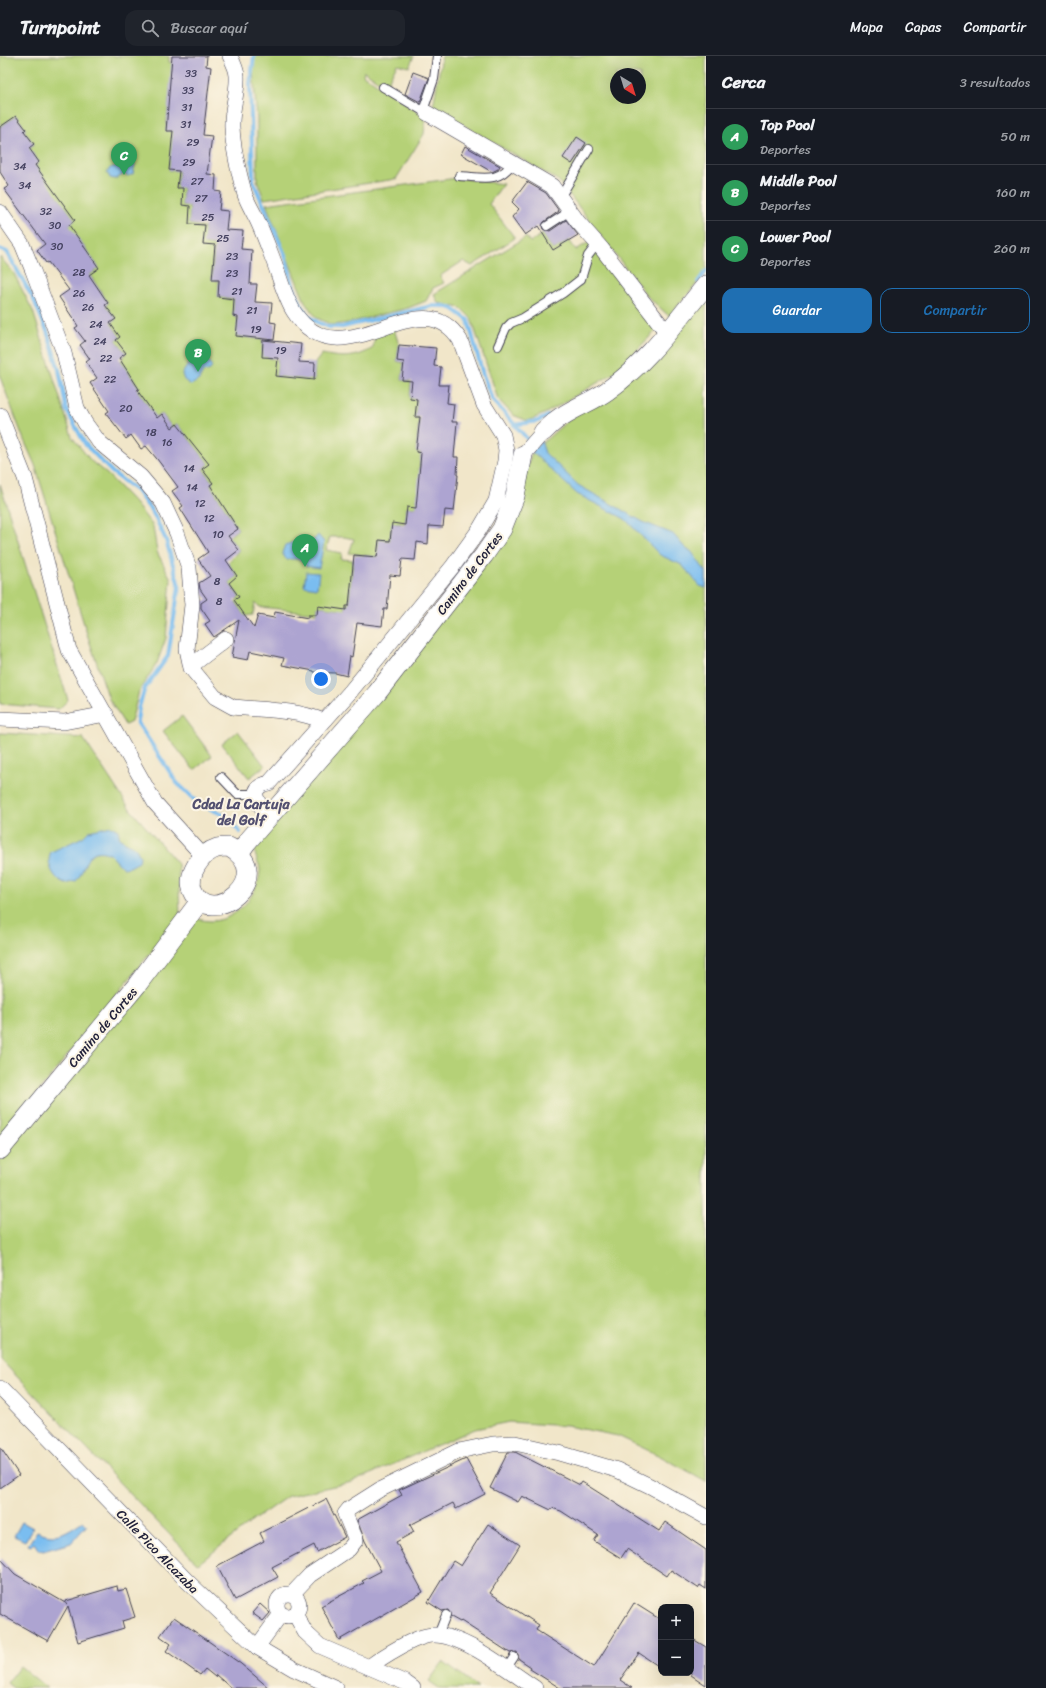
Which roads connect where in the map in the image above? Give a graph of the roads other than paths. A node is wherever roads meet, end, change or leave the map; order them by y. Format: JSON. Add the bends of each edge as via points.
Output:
{"nodes":[{"id":1,"x":230,"y":56,"type":"edge"},
{"id":2,"x":437,"y":56,"type":"edge"},
{"id":3,"x":383,"y":87,"type":"dead end"},
{"id":4,"x":425,"y":112,"type":"junction"},
{"id":5,"x":589,"y":149,"type":"dead end"},
{"id":6,"x":512,"y":162,"type":"junction"},
{"id":7,"x":459,"y":176,"type":"dead end"},
{"id":8,"x":560,"y":195,"type":"junction"},
{"id":9,"x":570,"y":211,"type":"junction"},
{"id":10,"x":0,"y":212,"type":"edge"},
{"id":11,"x":547,"y":226,"type":"dead end"},
{"id":12,"x":597,"y":244,"type":"junction"},
{"id":13,"x":706,"y":285,"type":"edge"},
{"id":14,"x":668,"y":334,"type":"junction"},
{"id":15,"x":498,"y":346,"type":"dead end"},
{"id":16,"x":0,"y":415,"type":"edge"},
{"id":17,"x":542,"y":432,"type":"joint"},
{"id":18,"x":523,"y":455,"type":"joint"},
{"id":19,"x":226,"y":639,"type":"dead end"},
{"id":20,"x":190,"y":666,"type":"junction"},
{"id":21,"x":106,"y":714,"type":"junction"},
{"id":22,"x":0,"y":719,"type":"edge"},
{"id":23,"x":323,"y":721,"type":"junction"},
{"id":24,"x":221,"y":777,"type":"dead end"},
{"id":25,"x":264,"y":808,"type":"junction"},
{"id":26,"x":239,"y":853,"type":"junction"},
{"id":27,"x":204,"y":857,"type":"junction"},
{"id":28,"x":200,"y":901,"type":"junction"},
{"id":29,"x":0,"y":1150,"type":"edge"},
{"id":30,"x":0,"y":1388,"type":"edge"},
{"id":31,"x":706,"y":1518,"type":"edge"},
{"id":32,"x":288,"y":1614,"type":"junction"},
{"id":33,"x":446,"y":1615,"type":"dead end"},
{"id":34,"x":438,"y":1635,"type":"junction"},
{"id":35,"x":257,"y":1647,"type":"junction"},
{"id":36,"x":369,"y":1667,"type":"junction"},
{"id":37,"x":336,"y":1688,"type":"edge"},
{"id":38,"x":413,"y":1688,"type":"edge"},
{"id":39,"x":535,"y":1688,"type":"edge"}],
"edges":[{"from":1,"to":23,"type":"street","via":[[237,75],[232,127],[246,196],[294,311],[304,324],[317,334],[333,338],[350,338],[421,317],[437,319],[447,324],[460,340],[484,405],[503,435],[506,450],[496,501],[479,530],[453,566],[350,692]]},
{"from":2,"to":4,"type":"lane"},
{"from":3,"to":4,"type":"lane"},
{"from":4,"to":6,"type":"street"},
{"from":5,"to":8,"type":"lane"},
{"from":6,"to":7,"type":"lane","via":[[506,172],[496,177]]},
{"from":6,"to":8,"type":"street","via":[[552,186]]},
{"from":8,"to":9,"type":"street"},
{"from":9,"to":11,"type":"lane"},
{"from":9,"to":12,"type":"street"},
{"from":10,"to":20,"type":"street","via":[[22,244],[33,271],[64,353],[74,397],[85,424],[99,442],[141,477],[163,503],[177,534],[189,568],[192,605],[187,649]]},
{"from":12,"to":14,"type":"street"},
{"from":12,"to":15,"type":"lane","via":[[588,256],[581,279],[563,293],[511,323]]},
{"from":13,"to":14,"type":"street","name":"Camino de Cortes"},
{"from":14,"to":17,"type":"street","name":"Camino de Cortes","via":[[639,366],[607,392],[563,415]]},
{"from":16,"to":21,"type":"street","via":[[25,478],[69,650]]},
{"from":17,"to":18,"type":"street","name":"Camino de Cortes"},
{"from":18,"to":25,"type":"street","name":"Camino de Cortes","via":[[515,496],[502,528],[484,555],[377,693]]},
{"from":19,"to":20,"type":"street"},
{"from":20,"to":23,"type":"street","via":[[215,698],[223,704],[233,708],[310,715]]},
{"from":21,"to":22,"type":"street","via":[[64,722]]},
{"from":21,"to":27,"type":"street","via":[[155,802]]},
{"from":23,"to":25,"type":"street","via":[[269,783],[260,786]]},
{"from":24,"to":25,"type":"lane","via":[[237,794]]},
{"from":25,"to":26,"type":"street","name":"Camino de Cortes"},
{"from":26,"to":27,"type":"street","via":[[229,847],[217,848]]},
{"from":26,"to":28,"type":"street","via":[[246,862],[248,873],[244,886],[224,904],[212,907]]},
{"from":27,"to":28,"type":"street","via":[[198,862],[192,874],[191,887]]},
{"from":28,"to":29,"type":"street","name":"Camino de Cortes","via":[[137,985]]},
{"from":30,"to":35,"type":"street","name":"Calle Pico Alcazaba","via":[[187,1582]]},
{"from":31,"to":32,"type":"street","via":[[618,1470],[559,1453],[515,1443],[493,1444],[459,1451],[379,1490],[349,1509],[345,1514],[356,1540],[349,1549],[310,1575],[292,1594],[285,1594],[278,1600],[276,1606]]},
{"from":32,"to":35,"type":"street"},
{"from":32,"to":36,"type":"street","via":[[320,1646]]},
{"from":33,"to":34,"type":"lane"},
{"from":34,"to":36,"type":"street","via":[[430,1635],[408,1644],[382,1657]]},
{"from":34,"to":39,"type":"street","via":[[460,1640],[510,1663]]},
{"from":35,"to":37,"type":"street","name":"Calle Pico Alcazaba","via":[[294,1669]]},
{"from":36,"to":38,"type":"street"}]}
